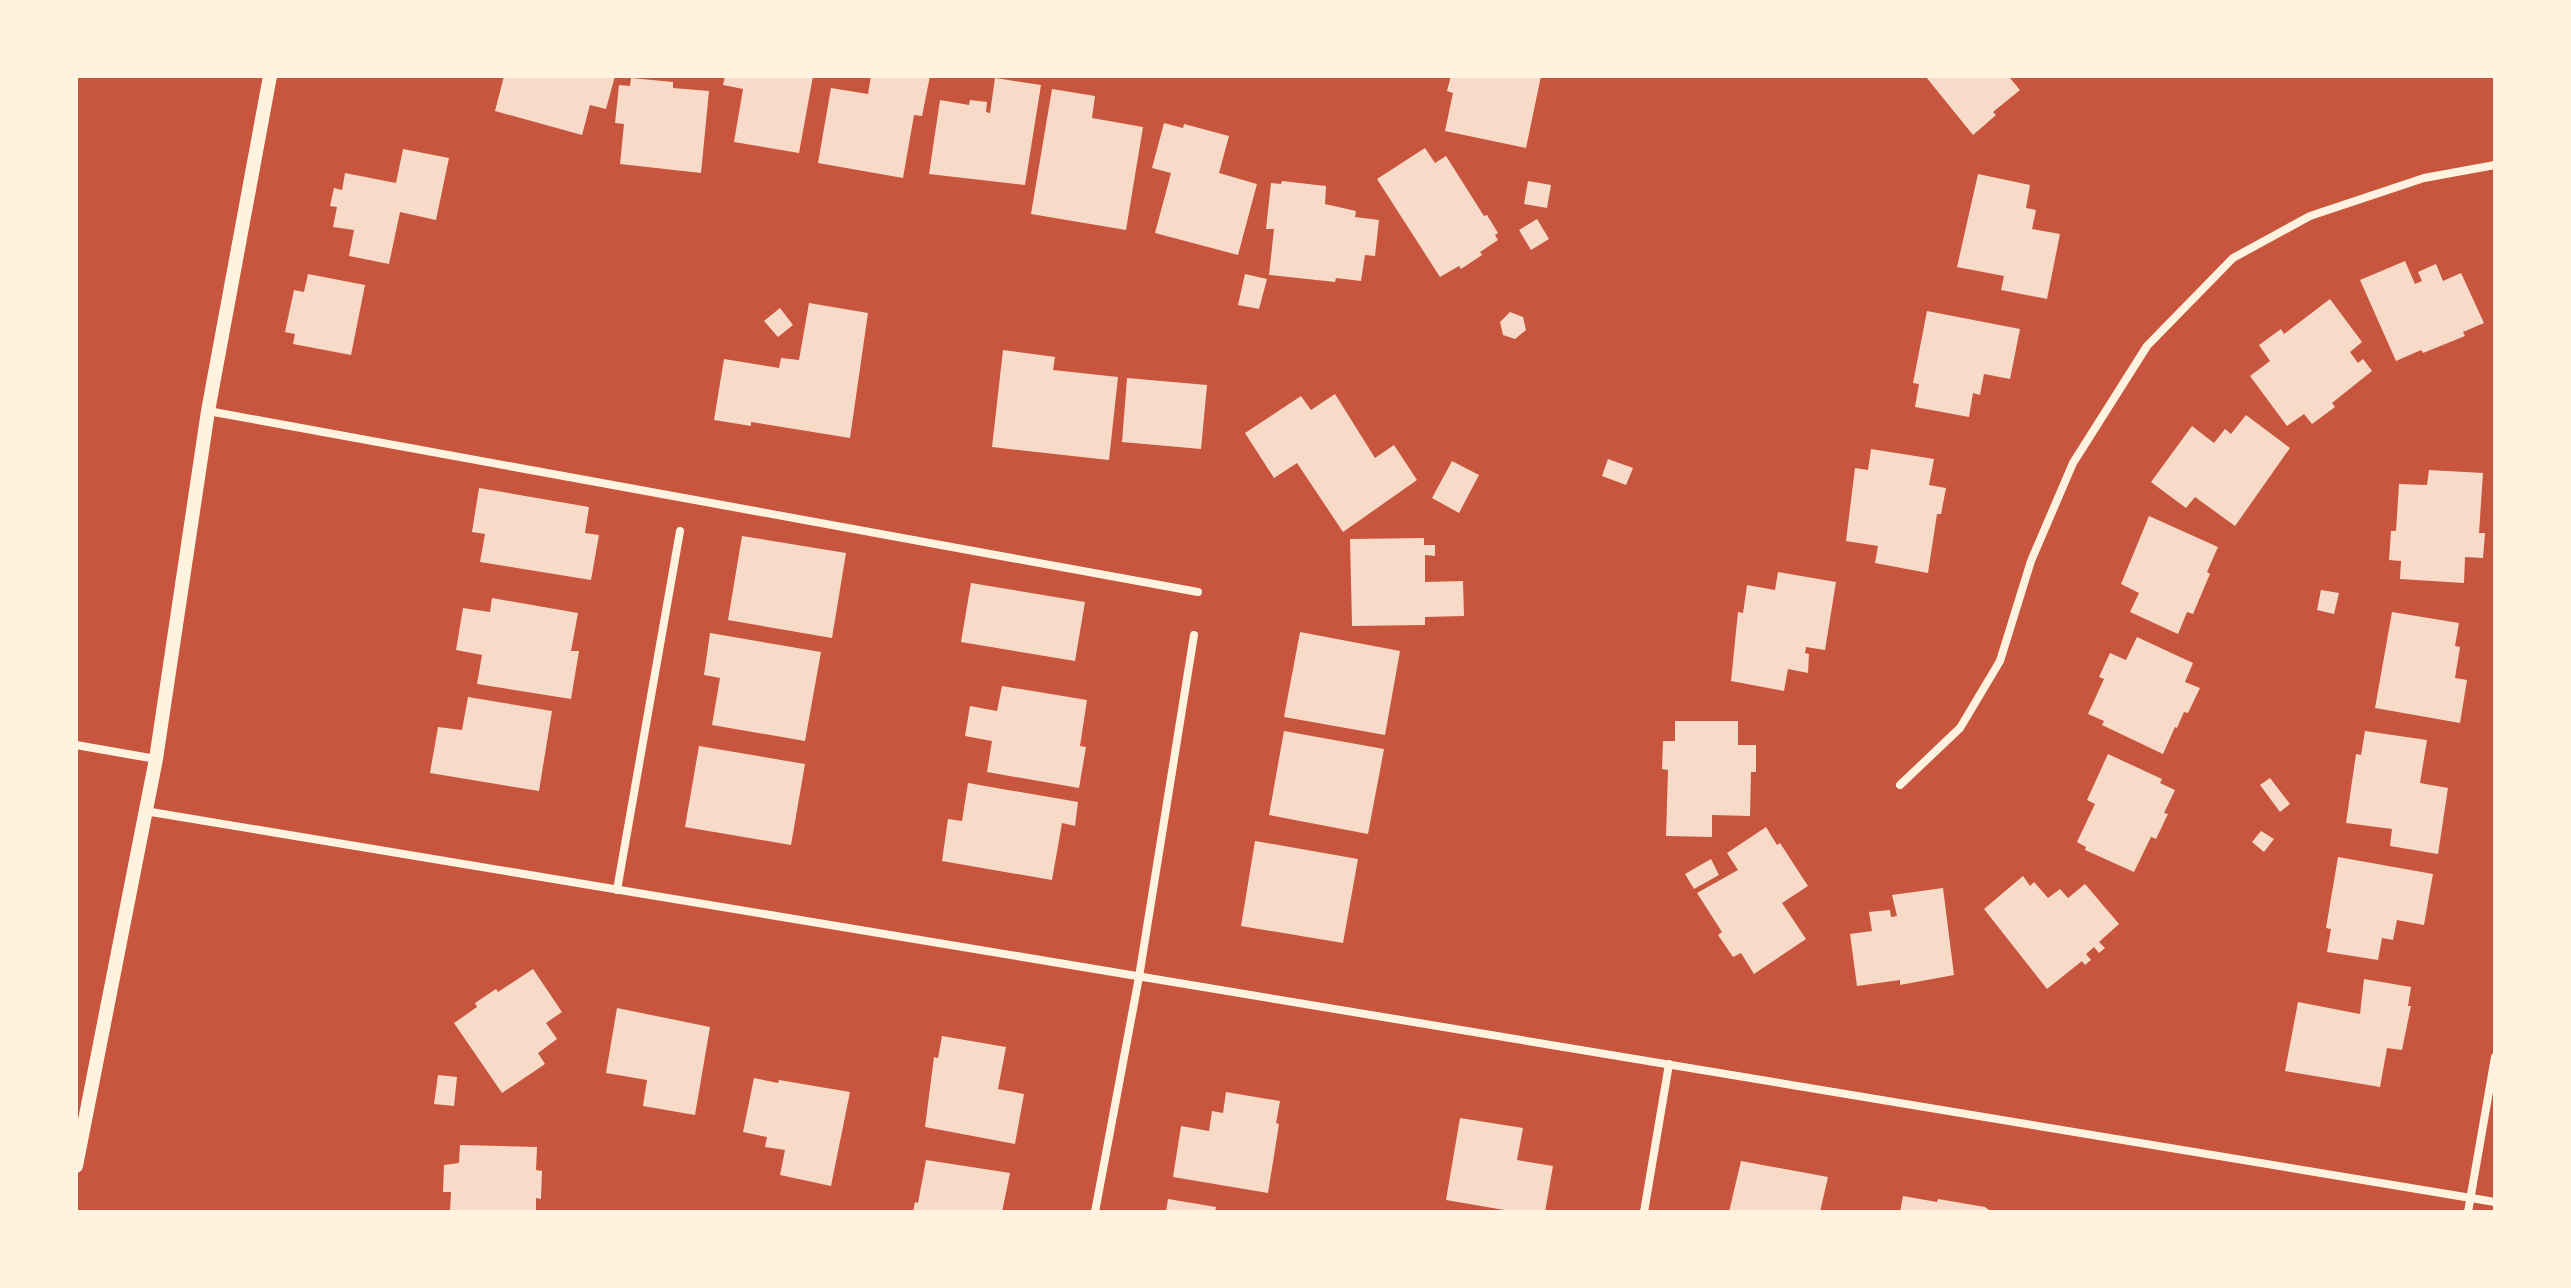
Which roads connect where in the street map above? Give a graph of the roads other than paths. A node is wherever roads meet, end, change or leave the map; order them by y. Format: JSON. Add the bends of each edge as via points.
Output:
{"nodes":[{"id":1,"x":270,"y":76,"type":"edge"},
{"id":2,"x":2495,"y":165,"type":"edge"},
{"id":3,"x":208,"y":411,"type":"junction"},
{"id":4,"x":680,"y":531,"type":"dead end"},
{"id":5,"x":1198,"y":592,"type":"dead end"},
{"id":6,"x":1194,"y":635,"type":"dead end"},
{"id":7,"x":76,"y":745,"type":"edge"},
{"id":8,"x":156,"y":759,"type":"junction"},
{"id":9,"x":1900,"y":785,"type":"dead end"},
{"id":10,"x":145,"y":811,"type":"junction"},
{"id":11,"x":617,"y":890,"type":"junction"},
{"id":12,"x":1139,"y":977,"type":"junction"},
{"id":13,"x":2495,"y":1057,"type":"edge"},
{"id":14,"x":1669,"y":1064,"type":"junction"},
{"id":15,"x":82,"y":1106,"type":"edge"},
{"id":16,"x":76,"y":1166,"type":"edge"},
{"id":17,"x":2471,"y":1198,"type":"junction"},
{"id":18,"x":2495,"y":1202,"type":"edge"},
{"id":19,"x":1095,"y":1212,"type":"edge"},
{"id":20,"x":1644,"y":1212,"type":"edge"},
{"id":21,"x":2468,"y":1212,"type":"edge"}],
"edges":[{"from":1,"to":3,"type":"street"},
{"from":2,"to":9,"type":"street","via":[[2424,178],[2310,216],[2233,258],[2147,346],[2073,463],[2031,561],[2000,661],[1960,728]]},
{"from":3,"to":5,"type":"street"},
{"from":3,"to":8,"type":"street"},
{"from":4,"to":11,"type":"street"},
{"from":6,"to":12,"type":"street"},
{"from":7,"to":8,"type":"street"},
{"from":8,"to":10,"type":"street"},
{"from":10,"to":11,"type":"street"},
{"from":10,"to":15,"type":"street"},
{"from":11,"to":12,"type":"street"},
{"from":12,"to":14,"type":"street"},
{"from":12,"to":19,"type":"street"},
{"from":13,"to":17,"type":"street"},
{"from":14,"to":17,"type":"street"},
{"from":14,"to":20,"type":"street"},
{"from":15,"to":16,"type":"street"},
{"from":17,"to":18,"type":"street"},
{"from":17,"to":21,"type":"street"}]}
